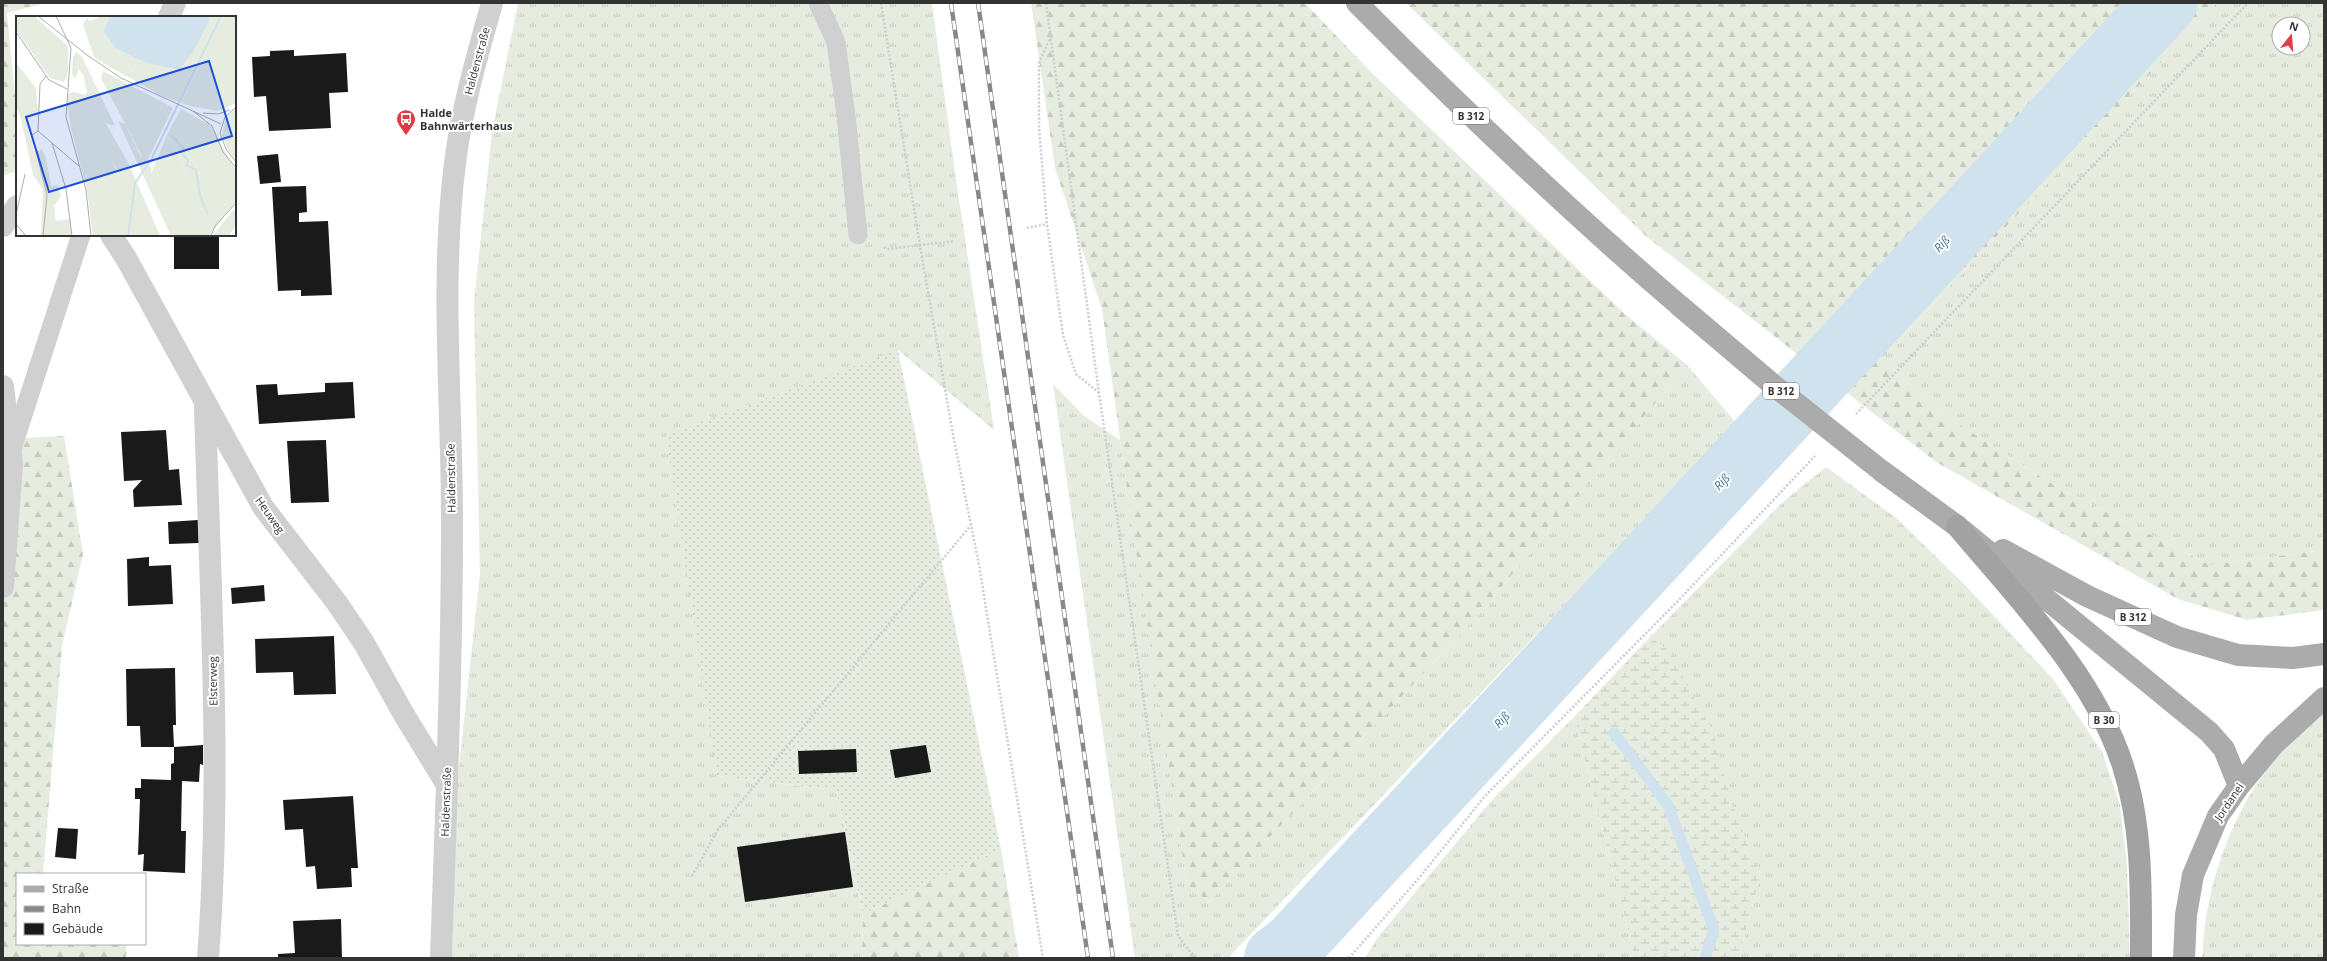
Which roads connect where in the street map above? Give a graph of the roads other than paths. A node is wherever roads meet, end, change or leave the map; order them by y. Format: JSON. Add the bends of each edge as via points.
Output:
{"nodes":[{"id":1,"x":175,"y":3,"type":"edge"},
{"id":2,"x":492,"y":3,"type":"edge"},
{"id":3,"x":818,"y":3,"type":"edge"},
{"id":4,"x":1357,"y":3,"type":"edge"},
{"id":5,"x":169,"y":16,"type":"edge"},
{"id":6,"x":16,"y":207,"type":"edge"},
{"id":7,"x":3,"y":226,"type":"edge"},
{"id":8,"x":858,"y":235,"type":"road end"},
{"id":9,"x":81,"y":236,"type":"edge"},
{"id":10,"x":112,"y":236,"type":"edge"},
{"id":11,"x":3,"y":386,"type":"edge"},
{"id":12,"x":205,"y":404,"type":"junction"},
{"id":13,"x":11,"y":452,"type":"junction"},
{"id":14,"x":1957,"y":526,"type":"junction"},
{"id":15,"x":3,"y":586,"type":"edge"},
{"id":16,"x":2324,"y":654,"type":"edge"},
{"id":17,"x":2324,"y":698,"type":"edge"},
{"id":18,"x":447,"y":785,"type":"junction"},
{"id":19,"x":2240,"y":786,"type":"junction"},
{"id":20,"x":208,"y":958,"type":"edge"},
{"id":21,"x":441,"y":958,"type":"edge"},
{"id":22,"x":2140,"y":958,"type":"edge"},
{"id":23,"x":2184,"y":958,"type":"edge"}],
"edges":[{"from":1,"to":5,"type":"street"},
{"from":2,"to":18,"type":"street","name":"Haldenstraße","via":[[472,74],[458,142],[447,260],[452,520]]},
{"from":3,"to":8,"type":"lane","via":[[836,42]]},
{"from":4,"to":14,"type":"main road","number":"B 312","bridge":true,"via":[[1588,226],[1772,384],[1883,472]]},
{"from":6,"to":7,"type":"street"},
{"from":9,"to":13,"type":"lane"},
{"from":10,"to":12,"type":"street","name":"Heuweg"},
{"from":11,"to":13,"type":"street"},
{"from":12,"to":18,"type":"street","name":"Heuweg","via":[[263,507],[337,603],[364,643]]},
{"from":12,"to":20,"type":"street","name":"Elsterweg","via":[[215,796],[213,894]]},
{"from":13,"to":15,"type":"street"},
{"from":14,"to":16,"type":"main road","number":"B 312","via":[[2087,596],[2177,637],[2238,655],[2293,658]]},
{"from":14,"to":19,"type":"main road","number":"B 312","via":[[2209,732],[2224,749]]},
{"from":14,"to":22,"type":"highway","number":"B 30","via":[[2059,649],[2087,689],[2108,728],[2124,766],[2141,860]]},
{"from":17,"to":19,"type":"main road","name":"Jordanei","via":[[2274,744]]},
{"from":18,"to":21,"type":"street","name":"Haldenstraße"},
{"from":19,"to":23,"type":"main road","name":"Jordanei","via":[[2218,816],[2193,875],[2186,915]]}]}
